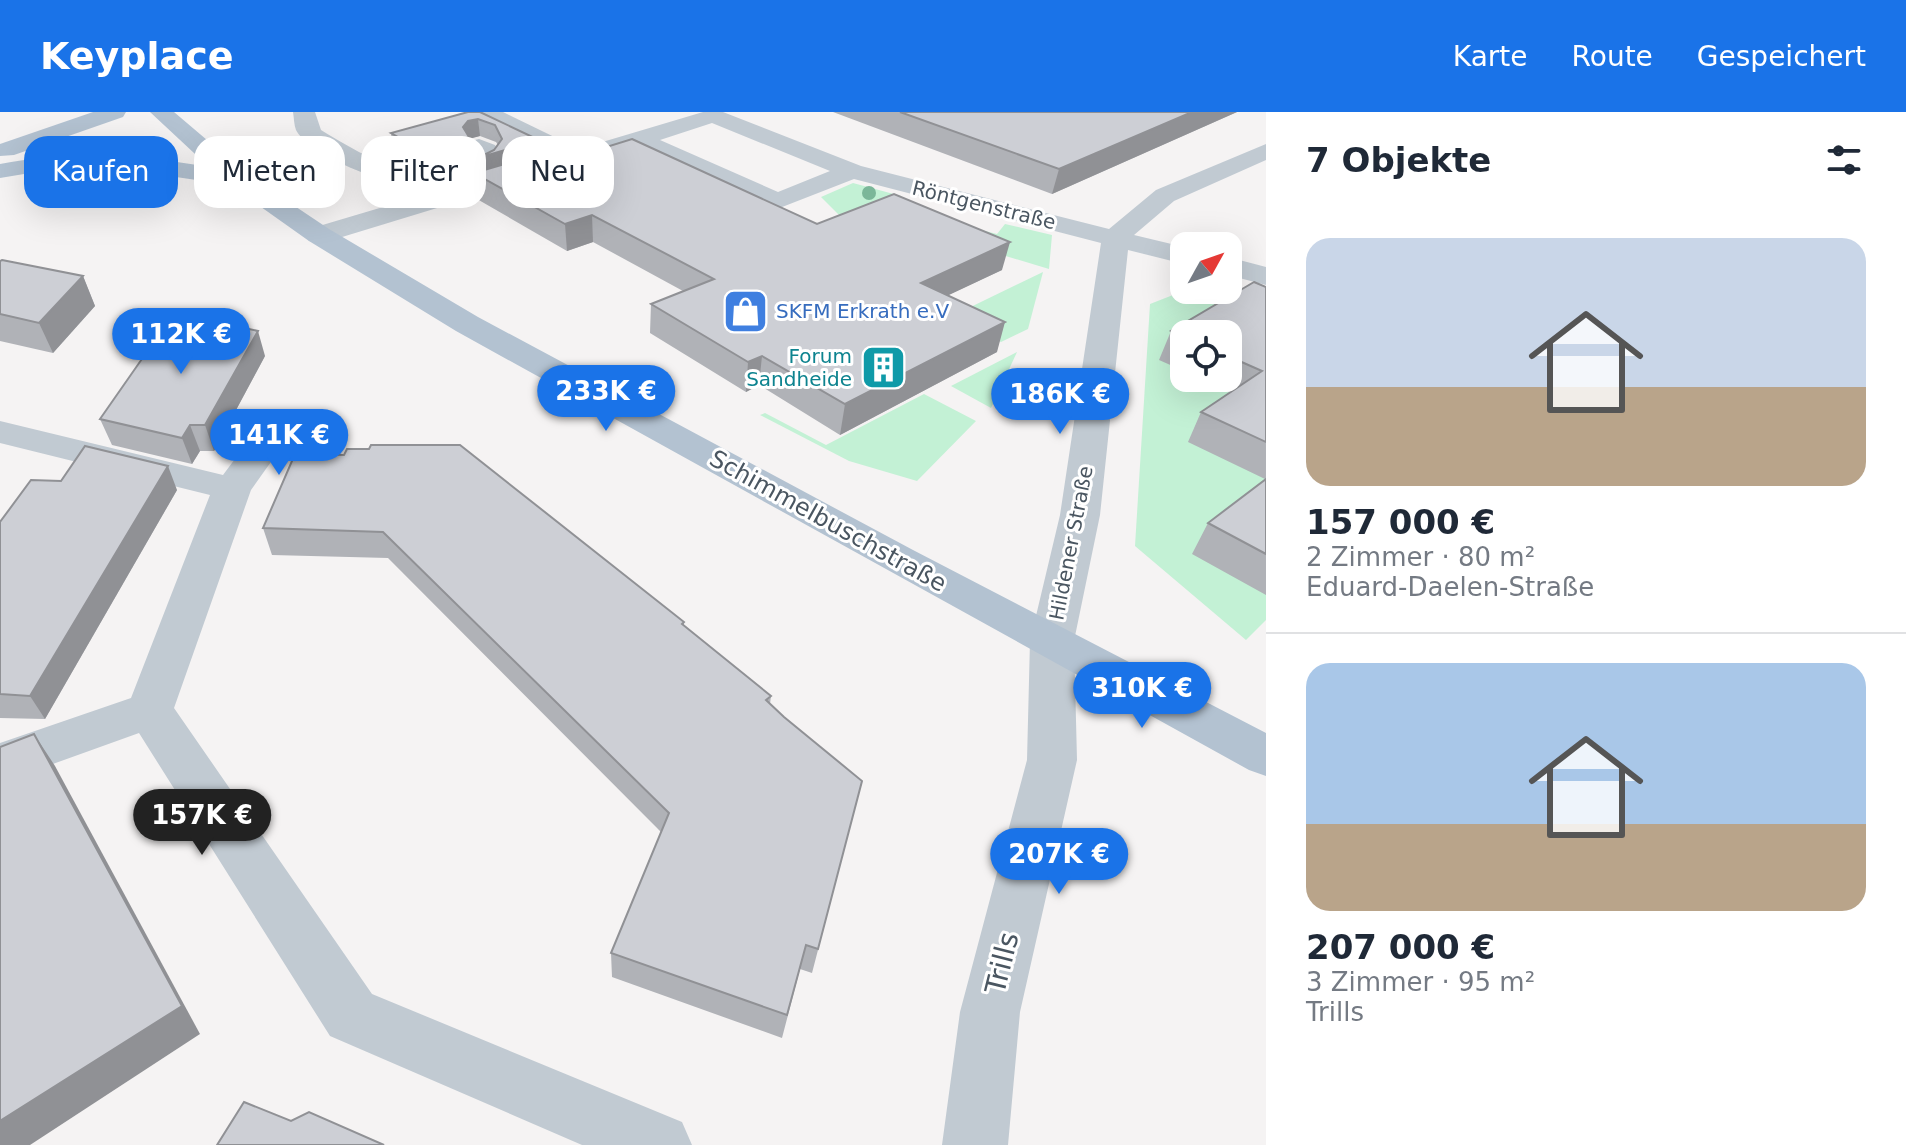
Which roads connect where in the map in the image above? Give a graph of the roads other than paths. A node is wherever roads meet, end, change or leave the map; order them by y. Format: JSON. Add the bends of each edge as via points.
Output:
{"nodes":[{"id":1,"x":115,"y":112,"type":"edge"},
{"id":2,"x":161,"y":112,"type":"edge"},
{"id":3,"x":304,"y":112,"type":"edge"},
{"id":4,"x":485,"y":112,"type":"edge"},
{"id":5,"x":534,"y":136,"type":"edge"},
{"id":6,"x":639,"y":139,"type":"junction"},
{"id":7,"x":194,"y":141,"type":"edge"},
{"id":8,"x":614,"y":147,"type":"edge"},
{"id":9,"x":1266,"y":151,"type":"edge"},
{"id":10,"x":0,"y":152,"type":"edge"},
{"id":11,"x":361,"y":162,"type":"edge"},
{"id":12,"x":0,"y":171,"type":"edge"},
{"id":13,"x":194,"y":171,"type":"edge"},
{"id":14,"x":852,"y":171,"type":"junction"},
{"id":15,"x":502,"y":181,"type":"edge"},
{"id":16,"x":280,"y":208,"type":"edge"},
{"id":17,"x":319,"y":235,"type":"junction"},
{"id":18,"x":1115,"y":239,"type":"junction"},
{"id":19,"x":1170,"y":253,"type":"edge"},
{"id":20,"x":1242,"y":270,"type":"edge"},
{"id":21,"x":1266,"y":276,"type":"edge"},
{"id":22,"x":277,"y":428,"type":"dead end"},
{"id":23,"x":0,"y":432,"type":"edge"},
{"id":24,"x":232,"y":489,"type":"junction"},
{"id":25,"x":1052,"y":641,"type":"junction"},
{"id":26,"x":150,"y":710,"type":"junction"},
{"id":27,"x":1266,"y":756,"type":"edge"},
{"id":28,"x":0,"y":763,"type":"edge"},
{"id":29,"x":659,"y":1145,"type":"edge"},
{"id":30,"x":975,"y":1145,"type":"edge"}],
"edges":[{"from":1,"to":10,"type":"main road"},
{"from":2,"to":7,"type":"main road","name":"Schimmelbuschstraße"},
{"from":3,"to":11,"type":"street","via":[[313,135]]},
{"from":4,"to":5,"type":"street"},
{"from":6,"to":8,"type":"street","name":"Röntgenstraße"},
{"from":6,"to":14,"type":"street","name":"Röntgenstraße","via":[[713,116]]},
{"from":6,"to":14,"type":"street","via":[[777,201]]},
{"from":9,"to":18,"type":"street","via":[[1158,197]]},
{"from":12,"to":13,"type":"main road","via":[[107,161]]},
{"from":14,"to":18,"type":"street","name":"Röntgenstraße"},
{"from":15,"to":17,"type":"street","name":"Röntgenstraße"},
{"from":16,"to":17,"type":"main road","name":"Schimmelbuschstraße"},
{"from":17,"to":25,"type":"main road","name":"Schimmelbuschstraße","via":[[467,324]]},
{"from":18,"to":19,"type":"street"},
{"from":18,"to":25,"type":"street","name":"Hildener Straße","via":[[1080,515]]},
{"from":20,"to":21,"type":"street"},
{"from":22,"to":24,"type":"street"},
{"from":23,"to":24,"type":"street"},
{"from":24,"to":26,"type":"street"},
{"from":25,"to":27,"type":"main road","name":"Schimmelbuschstraße"},
{"from":25,"to":30,"type":"street","name":"Trills","via":[[1052,760],[990,1012]]},
{"from":26,"to":28,"type":"street"},
{"from":26,"to":29,"type":"street","via":[[351,1015]]}]}
